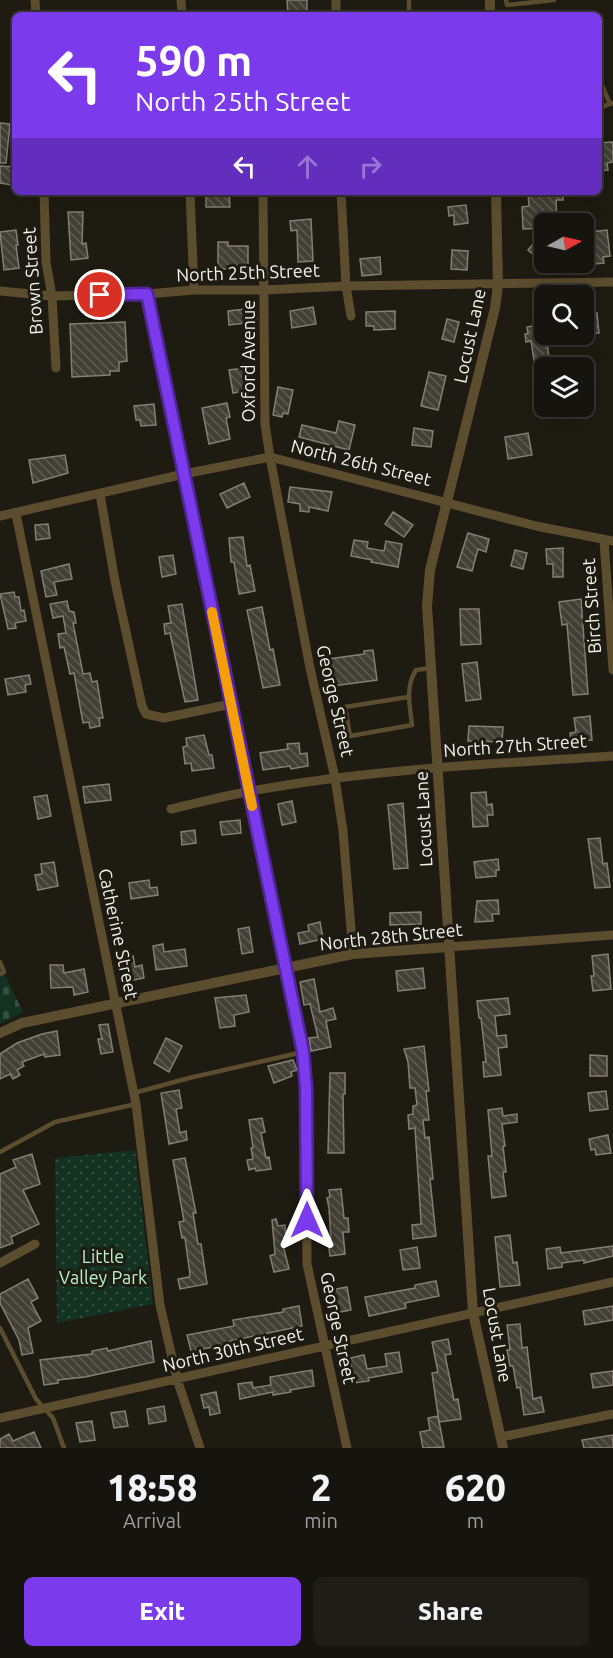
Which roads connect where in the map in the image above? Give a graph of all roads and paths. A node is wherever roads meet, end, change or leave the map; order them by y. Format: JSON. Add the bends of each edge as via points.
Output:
{"nodes":[{"id":1,"x":507,"y":0,"type":"edge"},
{"id":2,"x":554,"y":0,"type":"edge"},
{"id":3,"x":602,"y":85,"type":"edge"},
{"id":4,"x":611,"y":104,"type":"edge"},
{"id":5,"x":44,"y":195,"type":"edge"},
{"id":6,"x":190,"y":195,"type":"edge"},
{"id":7,"x":263,"y":195,"type":"edge"},
{"id":8,"x":341,"y":195,"type":"edge"},
{"id":9,"x":496,"y":195,"type":"edge"},
{"id":10,"x":613,"y":282,"type":"edge"},
{"id":11,"x":498,"y":285,"type":"junction"},
{"id":12,"x":346,"y":286,"type":"junction"},
{"id":13,"x":265,"y":290,"type":"junction"},
{"id":14,"x":0,"y":291,"type":"edge"},
{"id":15,"x":194,"y":291,"type":"junction"},
{"id":16,"x":147,"y":294,"type":"junction"},
{"id":17,"x":52,"y":296,"type":"junction"},
{"id":18,"x":351,"y":316,"type":"dead end"},
{"id":19,"x":56,"y":368,"type":"dead end"},
{"id":20,"x":270,"y":457,"type":"junction"},
{"id":21,"x":184,"y":474,"type":"junction"},
{"id":22,"x":100,"y":494,"type":"junction"},
{"id":23,"x":448,"y":503,"type":"junction"},
{"id":24,"x":16,"y":514,"type":"junction"},
{"id":25,"x":0,"y":516,"type":"edge"},
{"id":26,"x":609,"y":541,"type":"edge"},
{"id":27,"x":431,"y":668,"type":"junction"},
{"id":28,"x":613,"y":670,"type":"edge"},
{"id":29,"x":408,"y":697,"type":"junction"},
{"id":30,"x":231,"y":704,"type":"junction"},
{"id":31,"x":613,"y":756,"type":"edge"},
{"id":32,"x":437,"y":768,"type":"junction"},
{"id":33,"x":335,"y":778,"type":"junction"},
{"id":34,"x":249,"y":791,"type":"junction"},
{"id":35,"x":171,"y":809,"type":"dead end"},
{"id":36,"x":613,"y":935,"type":"edge"},
{"id":37,"x":448,"y":947,"type":"junction"},
{"id":38,"x":353,"y":954,"type":"junction"},
{"id":39,"x":0,"y":962,"type":"edge"},
{"id":40,"x":286,"y":966,"type":"junction"},
{"id":41,"x":0,"y":974,"type":"edge"},
{"id":42,"x":115,"y":1002,"type":"junction"},
{"id":43,"x":0,"y":1033,"type":"edge"},
{"id":44,"x":303,"y":1052,"type":"junction"},
{"id":45,"x":134,"y":1093,"type":"junction"},
{"id":46,"x":136,"y":1104,"type":"junction"},
{"id":47,"x":0,"y":1152,"type":"edge"},
{"id":48,"x":35,"y":1244,"type":"dead end"},
{"id":49,"x":0,"y":1263,"type":"edge"},
{"id":50,"x":613,"y":1281,"type":"edge"},
{"id":51,"x":473,"y":1313,"type":"junction"},
{"id":52,"x":0,"y":1328,"type":"edge"},
{"id":53,"x":325,"y":1346,"type":"junction"},
{"id":54,"x":177,"y":1379,"type":"junction"},
{"id":55,"x":45,"y":1408,"type":"junction"},
{"id":56,"x":613,"y":1414,"type":"edge"},
{"id":57,"x":0,"y":1418,"type":"edge"},
{"id":58,"x":502,"y":1442,"type":"edge"},
{"id":59,"x":64,"y":1448,"type":"edge"},
{"id":60,"x":200,"y":1448,"type":"edge"},
{"id":61,"x":348,"y":1448,"type":"edge"}],
"edges":[{"from":1,"to":2,"type":"lane","via":[[507,5]]},
{"from":3,"to":4,"type":"lane"},
{"from":5,"to":17,"type":"street","name":"Brown Street","via":[[46,262]]},
{"from":6,"to":15,"type":"street"},
{"from":7,"to":13,"type":"street","name":"Oxford Avenue"},
{"from":8,"to":12,"type":"street"},
{"from":9,"to":11,"type":"street","name":"Locust Lane"},
{"from":10,"to":11,"type":"street","name":"North 25th Street"},
{"from":11,"to":12,"type":"street","name":"North 25th Street"},
{"from":11,"to":23,"type":"street","name":"Locust Lane"},
{"from":12,"to":13,"type":"street","name":"North 25th Street"},
{"from":12,"to":18,"type":"street"},
{"from":13,"to":15,"type":"street","name":"North 25th Street"},
{"from":13,"to":20,"type":"street","name":"Oxford Avenue","via":[[265,423]]},
{"from":14,"to":17,"type":"street","name":"North 25th Street"},
{"from":15,"to":16,"type":"street","name":"North 25th Street"},
{"from":16,"to":17,"type":"street","name":"North 25th Street"},
{"from":16,"to":21,"type":"street","name":"George Street"},
{"from":17,"to":19,"type":"street","name":"Brown Street"},
{"from":20,"to":21,"type":"street","name":"North 26th Street"},
{"from":20,"to":23,"type":"street","name":"North 26th Street"},
{"from":20,"to":33,"type":"street","name":"George Street"},
{"from":21,"to":22,"type":"street","name":"North 26th Street"},
{"from":21,"to":30,"type":"street","name":"George Street"},
{"from":22,"to":24,"type":"street","name":"North 26th Street"},
{"from":22,"to":30,"type":"street","via":[[115,581],[146,714],[164,718]]},
{"from":23,"to":26,"type":"street","name":"North 26th Street"},
{"from":23,"to":27,"type":"street","name":"Locust Lane","via":[[430,570],[427,606]]},
{"from":24,"to":25,"type":"street"},
{"from":24,"to":42,"type":"street","name":"Catherine Street"},
{"from":26,"to":28,"type":"street","name":"Birch Street"},
{"from":27,"to":29,"type":"lane","via":[[416,670]]},
{"from":27,"to":32,"type":"street","name":"Locust Lane"},
{"from":29,"to":29,"type":"lane","via":[[412,725],[350,736],[345,707]]},
{"from":30,"to":34,"type":"street","name":"George Street"},
{"from":31,"to":32,"type":"street","name":"North 27th Street"},
{"from":32,"to":33,"type":"street","name":"North 27th Street"},
{"from":32,"to":37,"type":"street","name":"Locust Lane"},
{"from":33,"to":34,"type":"street","name":"North 27th Street"},
{"from":33,"to":38,"type":"street","name":"George Street"},
{"from":34,"to":35,"type":"street","name":"North 27th Street"},
{"from":34,"to":40,"type":"street","name":"George Street"},
{"from":36,"to":37,"type":"street","name":"North 28th Street"},
{"from":37,"to":38,"type":"street","name":"North 28th Street"},
{"from":37,"to":51,"type":"street","name":"Locust Lane"},
{"from":38,"to":40,"type":"street","name":"North 28th Street"},
{"from":39,"to":41,"type":"lane","via":[[4,972]]},
{"from":40,"to":42,"type":"street","name":"North 28th Street"},
{"from":40,"to":44,"type":"street","name":"George Street"},
{"from":42,"to":43,"type":"street","name":"North 28th Street","via":[[22,1023]]},
{"from":42,"to":45,"type":"street","name":"Catherine Street"},
{"from":44,"to":45,"type":"lane"},
{"from":44,"to":53,"type":"street","name":"George Street","via":[[307,1264]]},
{"from":45,"to":46,"type":"street","name":"Catherine Street"},
{"from":46,"to":47,"type":"lane","via":[[50,1124]]},
{"from":46,"to":54,"type":"street","name":"Catherine Street","via":[[160,1305]]},
{"from":48,"to":49,"type":"street"},
{"from":50,"to":51,"type":"street","name":"North 30th Street"},
{"from":51,"to":53,"type":"street","name":"North 30th Street"},
{"from":51,"to":58,"type":"street","name":"Locust Lane"},
{"from":52,"to":55,"type":"lane","via":[[36,1399]]},
{"from":53,"to":54,"type":"street","name":"North 30th Street"},
{"from":53,"to":61,"type":"street","name":"George Street"},
{"from":54,"to":55,"type":"street","name":"North 30th Street"},
{"from":54,"to":60,"type":"street","name":"Catherine Street"},
{"from":55,"to":57,"type":"street","name":"North 30th Street"},
{"from":55,"to":59,"type":"lane"},
{"from":56,"to":58,"type":"street"}]}
